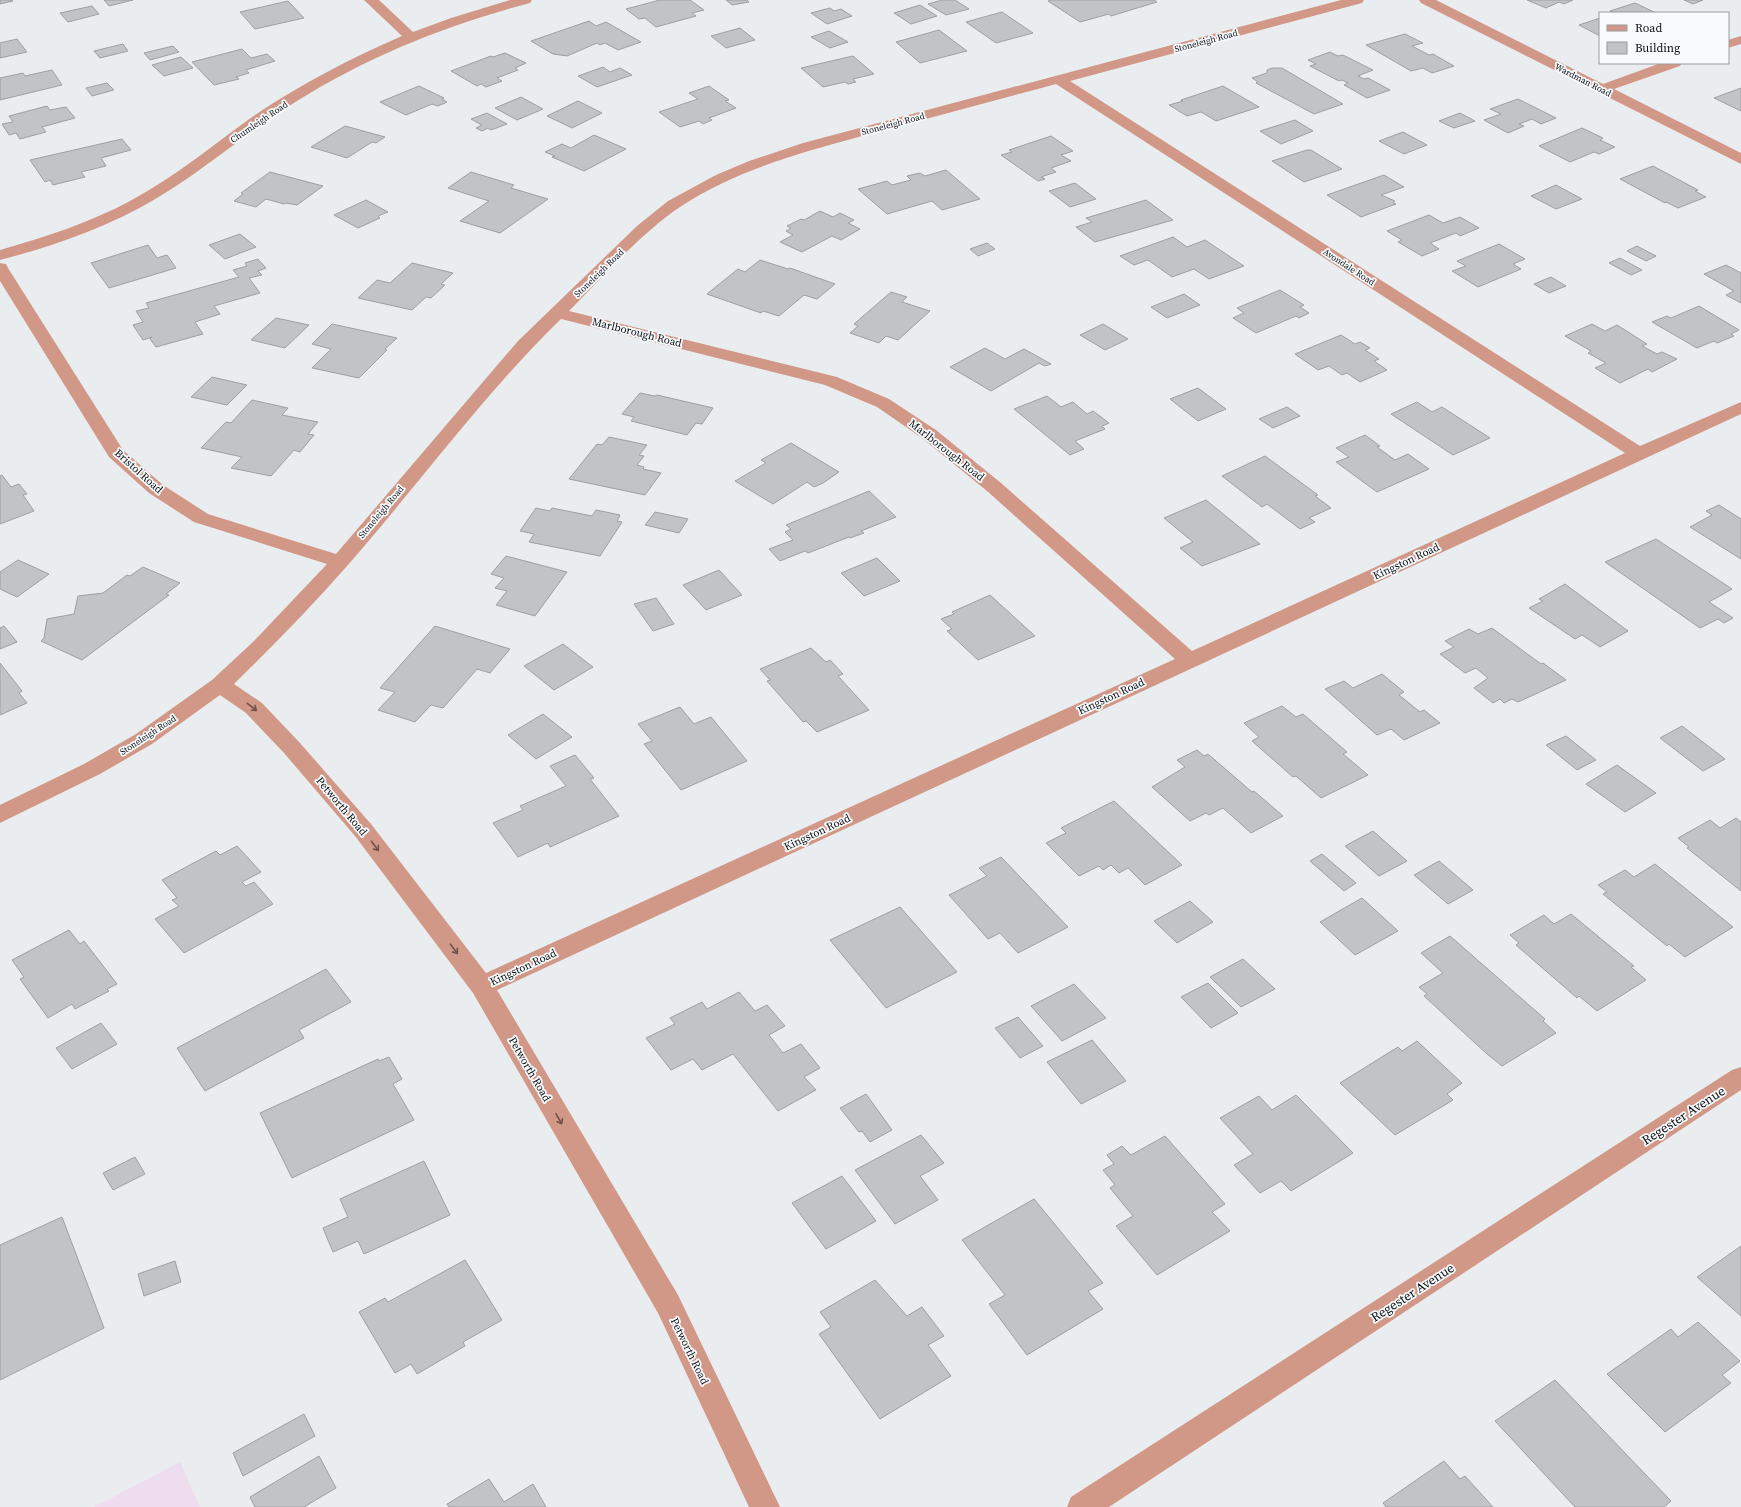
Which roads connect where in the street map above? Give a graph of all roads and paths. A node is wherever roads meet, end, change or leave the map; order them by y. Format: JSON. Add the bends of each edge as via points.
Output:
{"nodes":[{"id":1,"x":371,"y":0,"type":"edge"},
{"id":2,"x":525,"y":0,"type":"edge"},
{"id":3,"x":1357,"y":0,"type":"edge"},
{"id":4,"x":1426,"y":0,"type":"edge"},
{"id":5,"x":412,"y":38,"type":"junction"},
{"id":6,"x":1741,"y":40,"type":"edge"},
{"id":7,"x":1729,"y":44,"type":"edge"},
{"id":8,"x":1672,"y":64,"type":"edge"},
{"id":9,"x":1059,"y":80,"type":"junction"},
{"id":10,"x":1601,"y":89,"type":"junction"},
{"id":11,"x":1741,"y":159,"type":"edge"},
{"id":12,"x":0,"y":255,"type":"edge"},
{"id":13,"x":0,"y":268,"type":"edge"},
{"id":14,"x":558,"y":313,"type":"junction"},
{"id":15,"x":1741,"y":407,"type":"edge"},
{"id":16,"x":1638,"y":454,"type":"junction"},
{"id":17,"x":340,"y":562,"type":"junction"},
{"id":18,"x":1190,"y":660,"type":"junction"},
{"id":19,"x":220,"y":685,"type":"junction"},
{"id":20,"x":0,"y":815,"type":"edge"},
{"id":21,"x":482,"y":986,"type":"junction"},
{"id":22,"x":1741,"y":1077,"type":"edge"},
{"id":23,"x":765,"y":1507,"type":"edge"},
{"id":24,"x":1082,"y":1507,"type":"edge"}],
"edges":[{"from":1,"to":5,"type":"street"},
{"from":2,"to":5,"type":"street","name":"Chumleigh Road","via":[[464,18]]},
{"from":3,"to":9,"type":"street","name":"Stoneleigh Road"},
{"from":4,"to":10,"type":"street","name":"Wardman Road"},
{"from":5,"to":12,"type":"street","name":"Chumleigh Road","via":[[369,56],[309,89],[261,118],[137,204],[77,230]]},
{"from":6,"to":7,"type":"street"},
{"from":8,"to":10,"type":"street"},
{"from":9,"to":14,"type":"street","name":"Stoneleigh Road","via":[[808,146],[721,178],[674,204],[649,224]]},
{"from":9,"to":16,"type":"street","name":"Avondale Road"},
{"from":10,"to":11,"type":"street","name":"Wardman Road"},
{"from":13,"to":17,"type":"street","name":"Bristol Road","via":[[116,453],[156,489],[201,518]]},
{"from":14,"to":17,"type":"street","name":"Stoneleigh Road","via":[[524,345],[488,386]]},
{"from":14,"to":18,"type":"street","name":"Marlborough Road","via":[[831,380],[883,403],[930,434],[994,487]]},
{"from":15,"to":16,"type":"street","name":"Kingston Road"},
{"from":16,"to":18,"type":"street","name":"Kingston Road"},
{"from":17,"to":19,"type":"street","name":"Stoneleigh Road","via":[[261,646]]},
{"from":18,"to":21,"type":"street","name":"Kingston Road"},
{"from":19,"to":20,"type":"street","name":"Stoneleigh Road","via":[[144,739],[92,769]]},
{"from":19,"to":21,"type":"street","name":"Petworth Road","one_way":true,"via":[[254,708],[292,748],[363,830]]},
{"from":21,"to":23,"type":"street","name":"Petworth Road","one_way":true,"via":[[668,1304]]},
{"from":22,"to":24,"type":"street","name":"Regester Avenue"}]}
